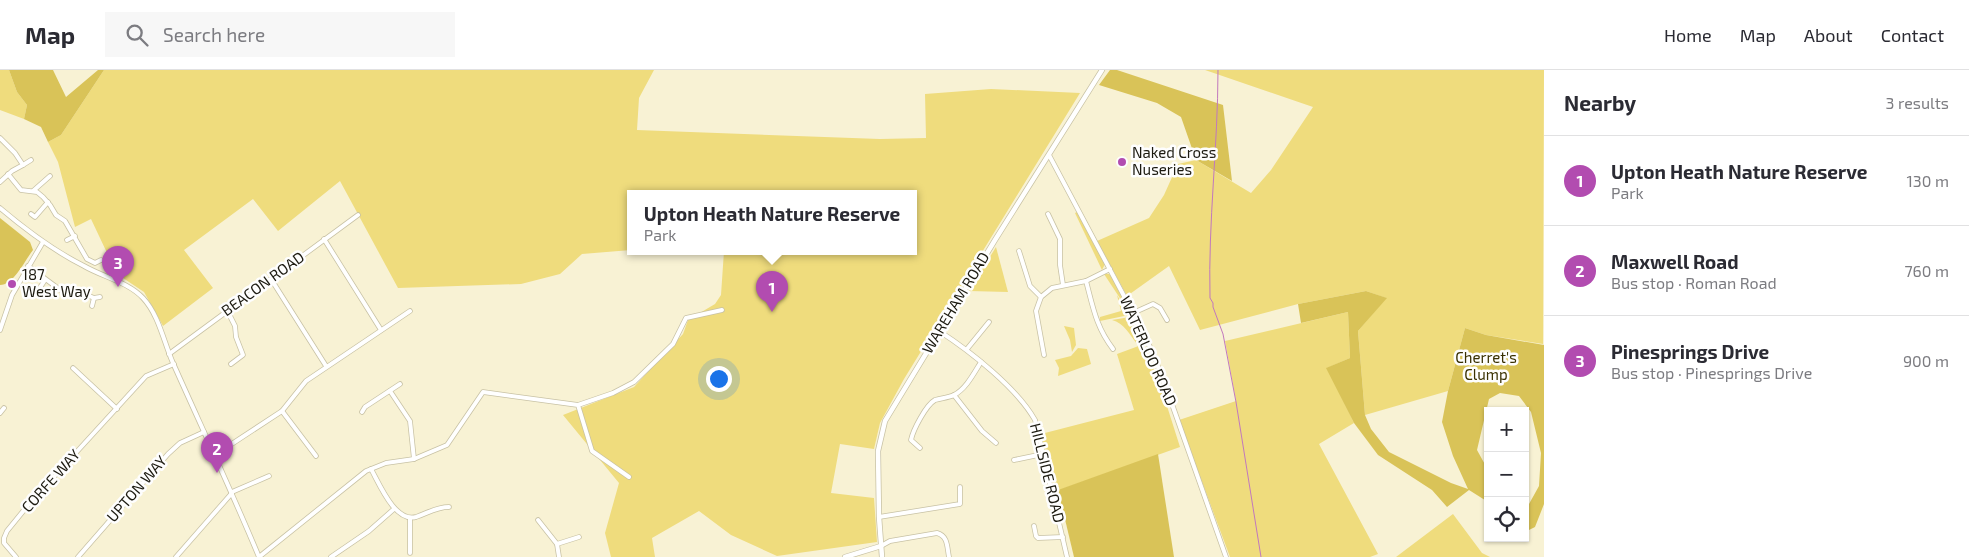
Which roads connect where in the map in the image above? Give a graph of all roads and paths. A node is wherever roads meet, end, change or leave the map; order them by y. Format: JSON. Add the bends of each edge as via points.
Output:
{"nodes":[{"id":1,"x":1102,"y":70,"type":"edge"},
{"id":2,"x":0,"y":138,"type":"edge"},
{"id":3,"x":1049,"y":155,"type":"junction"},
{"id":4,"x":31,"y":160,"type":"dead end"},
{"id":5,"x":23,"y":165,"type":"junction"},
{"id":6,"x":8,"y":174,"type":"junction"},
{"id":7,"x":50,"y":176,"type":"dead end"},
{"id":8,"x":0,"y":182,"type":"edge"},
{"id":9,"x":33,"y":191,"type":"junction"},
{"id":10,"x":48,"y":202,"type":"junction"},
{"id":11,"x":0,"y":208,"type":"edge"},
{"id":12,"x":31,"y":214,"type":"dead end"},
{"id":13,"x":1048,"y":214,"type":"dead end"},
{"id":14,"x":358,"y":215,"type":"dead end"},
{"id":15,"x":75,"y":236,"type":"junction"},
{"id":16,"x":324,"y":239,"type":"junction"},
{"id":17,"x":67,"y":240,"type":"dead end"},
{"id":18,"x":43,"y":242,"type":"junction"},
{"id":19,"x":1019,"y":250,"type":"dead end"},
{"id":20,"x":101,"y":260,"type":"dead end"},
{"id":21,"x":28,"y":266,"type":"junction"},
{"id":22,"x":1110,"y":269,"type":"junction"},
{"id":23,"x":271,"y":279,"type":"junction"},
{"id":24,"x":45,"y":280,"type":"junction"},
{"id":25,"x":1086,"y":281,"type":"junction"},
{"id":26,"x":1063,"y":285,"type":"junction"},
{"id":27,"x":37,"y":292,"type":"dead end"},
{"id":28,"x":100,"y":297,"type":"dead end"},
{"id":29,"x":1041,"y":297,"type":"junction"},
{"id":30,"x":94,"y":298,"type":"junction"},
{"id":31,"x":92,"y":306,"type":"dead end"},
{"id":32,"x":227,"y":310,"type":"junction"},
{"id":33,"x":410,"y":310,"type":"dead end"},
{"id":34,"x":722,"y":310,"type":"dead end"},
{"id":35,"x":1134,"y":313,"type":"junction"},
{"id":36,"x":1167,"y":320,"type":"dead end"},
{"id":37,"x":989,"y":322,"type":"dead end"},
{"id":38,"x":0,"y":330,"type":"edge"},
{"id":39,"x":380,"y":330,"type":"junction"},
{"id":40,"x":939,"y":331,"type":"junction"},
{"id":41,"x":968,"y":349,"type":"junction"},
{"id":42,"x":1113,"y":349,"type":"dead end"},
{"id":43,"x":169,"y":354,"type":"junction"},
{"id":44,"x":1044,"y":355,"type":"dead end"},
{"id":45,"x":982,"y":362,"type":"junction"},
{"id":46,"x":174,"y":364,"type":"junction"},
{"id":47,"x":231,"y":364,"type":"dead end"},
{"id":48,"x":326,"y":366,"type":"junction"},
{"id":49,"x":73,"y":368,"type":"dead end"},
{"id":50,"x":400,"y":384,"type":"dead end"},
{"id":51,"x":390,"y":391,"type":"junction"},
{"id":52,"x":954,"y":395,"type":"junction"},
{"id":53,"x":578,"y":405,"type":"junction"},
{"id":54,"x":4,"y":408,"type":"dead end"},
{"id":55,"x":117,"y":409,"type":"junction"},
{"id":56,"x":282,"y":411,"type":"junction"},
{"id":57,"x":362,"y":412,"type":"dead end"},
{"id":58,"x":0,"y":413,"type":"edge"},
{"id":59,"x":204,"y":432,"type":"junction"},
{"id":60,"x":996,"y":443,"type":"dead end"},
{"id":61,"x":920,"y":448,"type":"dead end"},
{"id":62,"x":1043,"y":454,"type":"junction"},
{"id":63,"x":215,"y":455,"type":"junction"},
{"id":64,"x":316,"y":456,"type":"dead end"},
{"id":65,"x":414,"y":459,"type":"junction"},
{"id":66,"x":1014,"y":460,"type":"dead end"},
{"id":67,"x":371,"y":469,"type":"junction"},
{"id":68,"x":269,"y":476,"type":"dead end"},
{"id":69,"x":628,"y":477,"type":"dead end"},
{"id":70,"x":960,"y":487,"type":"dead end"},
{"id":71,"x":232,"y":492,"type":"junction"},
{"id":72,"x":449,"y":507,"type":"dead end"},
{"id":73,"x":394,"y":509,"type":"junction"},
{"id":74,"x":879,"y":517,"type":"junction"},
{"id":75,"x":410,"y":518,"type":"junction"},
{"id":76,"x":538,"y":520,"type":"dead end"},
{"id":77,"x":1034,"y":526,"type":"dead end"},
{"id":78,"x":579,"y":537,"type":"dead end"},
{"id":79,"x":1063,"y":538,"type":"junction"},
{"id":80,"x":556,"y":544,"type":"junction"},
{"id":81,"x":881,"y":546,"type":"junction"},
{"id":82,"x":410,"y":553,"type":"dead end"},
{"id":83,"x":16,"y":557,"type":"edge"},
{"id":84,"x":78,"y":557,"type":"edge"},
{"id":85,"x":176,"y":557,"type":"edge"},
{"id":86,"x":259,"y":557,"type":"edge"},
{"id":87,"x":331,"y":557,"type":"edge"},
{"id":88,"x":559,"y":557,"type":"edge"},
{"id":89,"x":845,"y":557,"type":"edge"},
{"id":90,"x":882,"y":557,"type":"edge"},
{"id":91,"x":950,"y":557,"type":"edge"},
{"id":92,"x":1067,"y":557,"type":"edge"},
{"id":93,"x":1226,"y":557,"type":"edge"}],
"edges":[{"from":1,"to":3,"type":"street","name":"WAREHAM ROAD"},
{"from":2,"to":5,"type":"street"},
{"from":3,"to":22,"type":"street","name":"WATERLOO ROAD"},
{"from":3,"to":40,"type":"street","name":"WAREHAM ROAD"},
{"from":4,"to":5,"type":"street"},
{"from":5,"to":6,"type":"street"},
{"from":6,"to":8,"type":"street"},
{"from":6,"to":9,"type":"street","via":[[21,190]]},
{"from":7,"to":9,"type":"street"},
{"from":9,"to":10,"type":"street"},
{"from":10,"to":12,"type":"street","via":[[35,217]]},
{"from":10,"to":15,"type":"street"},
{"from":11,"to":18,"type":"street"},
{"from":13,"to":26,"type":"street","via":[[1060,239]]},
{"from":14,"to":16,"type":"street","name":"BEACON ROAD"},
{"from":15,"to":17,"type":"street"},
{"from":15,"to":20,"type":"street","via":[[87,259],[95,263]]},
{"from":16,"to":23,"type":"street","name":"BEACON ROAD"},
{"from":16,"to":39,"type":"street"},
{"from":18,"to":21,"type":"street"},
{"from":18,"to":43,"type":"street","via":[[83,266],[130,287],[142,297],[152,311]]},
{"from":19,"to":29,"type":"street","via":[[1030,286]]},
{"from":21,"to":24,"type":"street"},
{"from":21,"to":38,"type":"street","via":[[12,295]]},
{"from":22,"to":25,"type":"street"},
{"from":22,"to":35,"type":"street","name":"WATERLOO ROAD"},
{"from":23,"to":32,"type":"street","name":"BEACON ROAD"},
{"from":23,"to":48,"type":"street"},
{"from":24,"to":27,"type":"street"},
{"from":24,"to":30,"type":"street","via":[[63,292],[80,292]]},
{"from":25,"to":26,"type":"street"},
{"from":25,"to":42,"type":"street","via":[[1093,312]]},
{"from":26,"to":29,"type":"street","via":[[1052,288]]},
{"from":28,"to":30,"type":"street"},
{"from":29,"to":44,"type":"street","via":[[1036,311]]},
{"from":30,"to":31,"type":"street"},
{"from":32,"to":43,"type":"street","name":"BEACON ROAD"},
{"from":32,"to":47,"type":"street","via":[[244,356]]},
{"from":33,"to":39,"type":"street"},
{"from":34,"to":53,"type":"street","via":[[686,318],[673,344],[634,382]]},
{"from":35,"to":36,"type":"street","via":[[1153,304],[1160,308]]},
{"from":35,"to":93,"type":"street","name":"WATERLOO ROAD","via":[[1168,390]]},
{"from":37,"to":41,"type":"street"},
{"from":39,"to":48,"type":"street"},
{"from":40,"to":41,"type":"street","name":"HILLSIDE ROAD"},
{"from":40,"to":74,"type":"street","name":"WAREHAM ROAD","via":[[885,421],[878,451]]},
{"from":41,"to":45,"type":"street","name":"HILLSIDE ROAD"},
{"from":43,"to":46,"type":"street"},
{"from":45,"to":52,"type":"street"},
{"from":45,"to":62,"type":"street","name":"HILLSIDE ROAD","via":[[1028,407],[1035,420]]},
{"from":46,"to":55,"type":"street","name":"CORFE WAY","via":[[146,376]]},
{"from":46,"to":59,"type":"street"},
{"from":48,"to":56,"type":"street","via":[[306,381]]},
{"from":49,"to":55,"type":"street"},
{"from":50,"to":51,"type":"street"},
{"from":51,"to":57,"type":"street"},
{"from":51,"to":65,"type":"street","via":[[410,421]]},
{"from":52,"to":60,"type":"street","via":[[982,431]]},
{"from":52,"to":61,"type":"street","via":[[929,405],[912,434],[911,440]]},
{"from":53,"to":65,"type":"street","via":[[483,392],[446,445]]},
{"from":53,"to":69,"type":"street","via":[[592,451]]},
{"from":54,"to":58,"type":"street"},
{"from":55,"to":83,"type":"street","name":"CORFE WAY","via":[[7,531],[4,543]]},
{"from":56,"to":63,"type":"street"},
{"from":56,"to":64,"type":"street"},
{"from":59,"to":63,"type":"street"},
{"from":59,"to":84,"type":"street","name":"UPTON WAY","via":[[180,443],[168,454]]},
{"from":62,"to":66,"type":"street"},
{"from":62,"to":79,"type":"street","name":"HILLSIDE ROAD"},
{"from":63,"to":71,"type":"street"},
{"from":65,"to":67,"type":"street","via":[[386,462]]},
{"from":67,"to":73,"type":"street"},
{"from":67,"to":86,"type":"street"},
{"from":68,"to":71,"type":"street"},
{"from":70,"to":74,"type":"street","via":[[960,504]]},
{"from":71,"to":85,"type":"street"},
{"from":71,"to":86,"type":"street"},
{"from":72,"to":75,"type":"street","via":[[438,507]]},
{"from":73,"to":75,"type":"street"},
{"from":73,"to":87,"type":"street"},
{"from":74,"to":81,"type":"street","name":"WAREHAM ROAD"},
{"from":75,"to":82,"type":"street"},
{"from":76,"to":80,"type":"street"},
{"from":77,"to":79,"type":"street","name":"HILLSIDE ROAD","via":[[1038,538]]},
{"from":78,"to":80,"type":"street"},
{"from":79,"to":92,"type":"street","name":"HILLSIDE ROAD"},
{"from":80,"to":88,"type":"street"},
{"from":81,"to":89,"type":"street"},
{"from":81,"to":90,"type":"street","name":"WAREHAM ROAD"},
{"from":81,"to":91,"type":"street","via":[[890,541],[937,533],[946,539]]}]}
